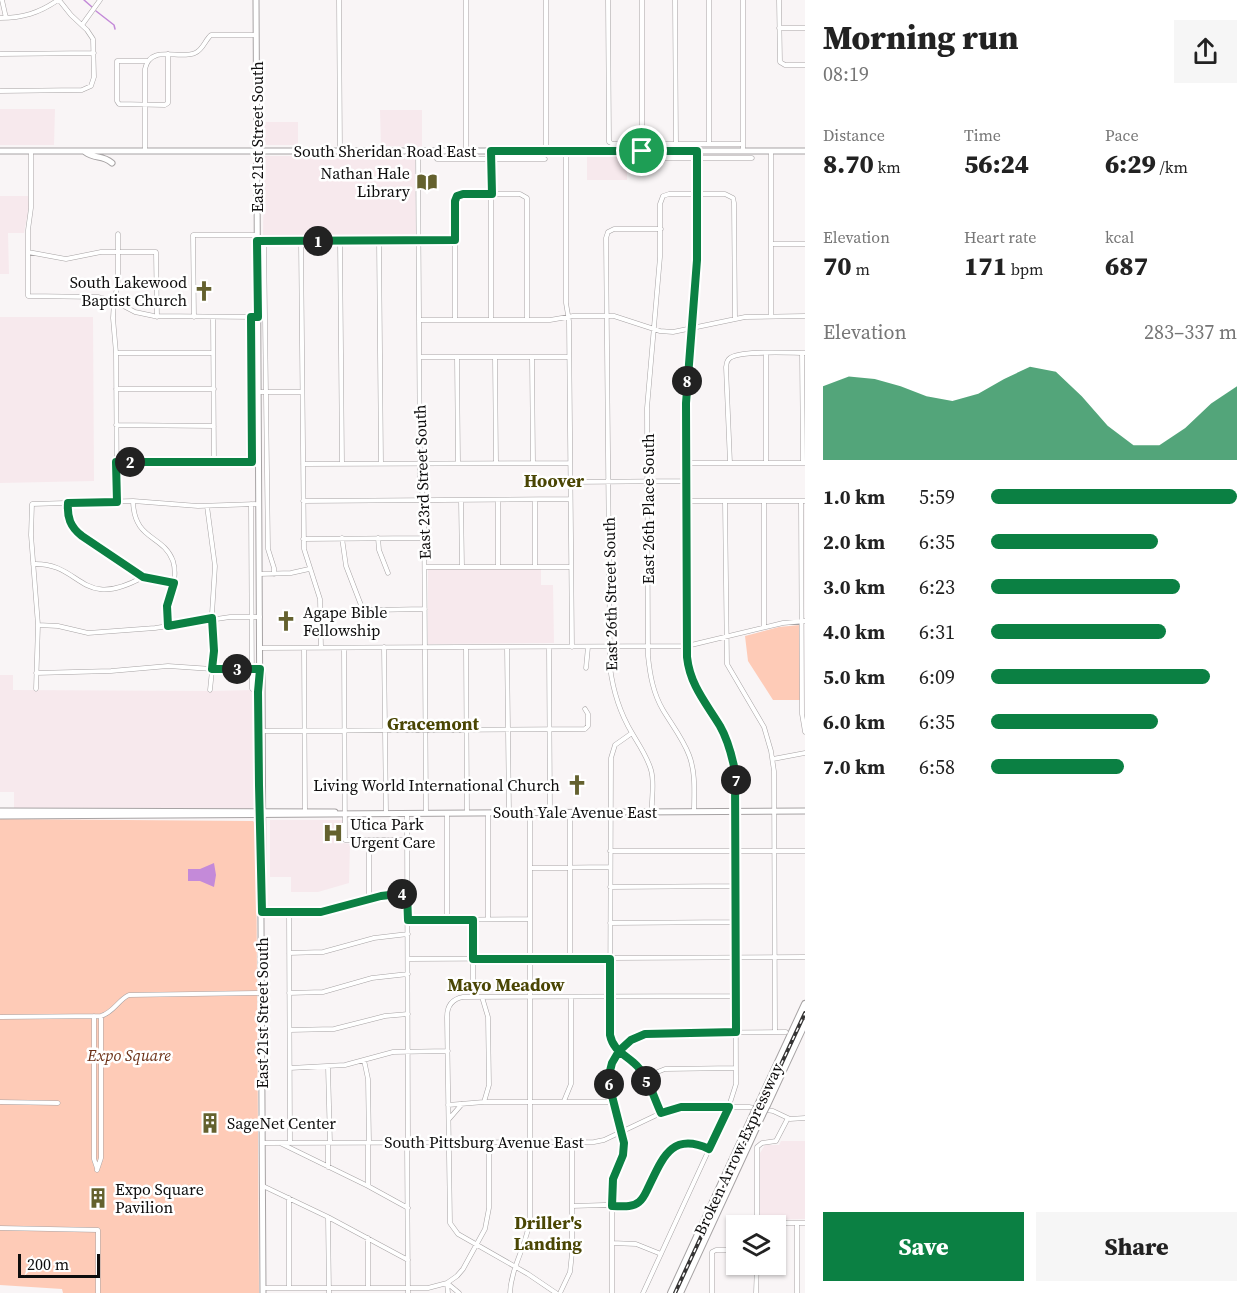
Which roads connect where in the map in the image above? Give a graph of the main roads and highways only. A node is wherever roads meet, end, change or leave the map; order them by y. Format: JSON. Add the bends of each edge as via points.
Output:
{"nodes":[{"id":1,"x":256,"y":0,"type":"edge"},
{"id":2,"x":0,"y":151,"type":"edge"},
{"id":3,"x":84,"y":151,"type":"junction"},
{"id":4,"x":256,"y":151,"type":"junction"},
{"id":5,"x":805,"y":151,"type":"edge"},
{"id":6,"x":112,"y":163,"type":"dead end"},
{"id":7,"x":0,"y":811,"type":"edge"},
{"id":8,"x":805,"y":811,"type":"edge"},
{"id":9,"x":60,"y":814,"type":"junction"},
{"id":10,"x":262,"y":814,"type":"junction"},
{"id":11,"x":345,"y":814,"type":"junction"},
{"id":12,"x":0,"y":816,"type":"edge"},
{"id":13,"x":805,"y":1004,"type":"edge"},
{"id":14,"x":805,"y":1023,"type":"edge"},
{"id":15,"x":263,"y":1291,"type":"edge"},
{"id":16,"x":671,"y":1293,"type":"edge"},
{"id":17,"x":680,"y":1293,"type":"edge"}],
"edges":[{"from":1,"to":4,"type":"main road","name":"East 21st Street South"},
{"from":2,"to":3,"type":"main road","name":"South Sheridan Road East"},
{"from":3,"to":4,"type":"main road","name":"South Sheridan Road East"},
{"from":3,"to":6,"type":"main road"},
{"from":4,"to":5,"type":"main road","name":"South Sheridan Road East","via":[[697,151],[743,147]]},
{"from":4,"to":10,"type":"main road","name":"East 21st Street South"},
{"from":7,"to":9,"type":"main road","name":"South Yale Avenue East"},
{"from":8,"to":11,"type":"main road","name":"South Yale Avenue East"},
{"from":9,"to":10,"type":"main road","name":"South Yale Avenue East"},
{"from":9,"to":12,"type":"main road","name":"South Yale Avenue East"},
{"from":10,"to":11,"type":"main road","name":"South Yale Avenue East"},
{"from":10,"to":11,"type":"main road","name":"South Yale Avenue East"},
{"from":10,"to":15,"type":"main road","name":"East 21st Street South"},
{"from":13,"to":16,"type":"highway","name":"Broken Arrow Expressway","bridge":true},
{"from":14,"to":17,"type":"highway","name":"Broken Arrow Expressway","bridge":true}]}
